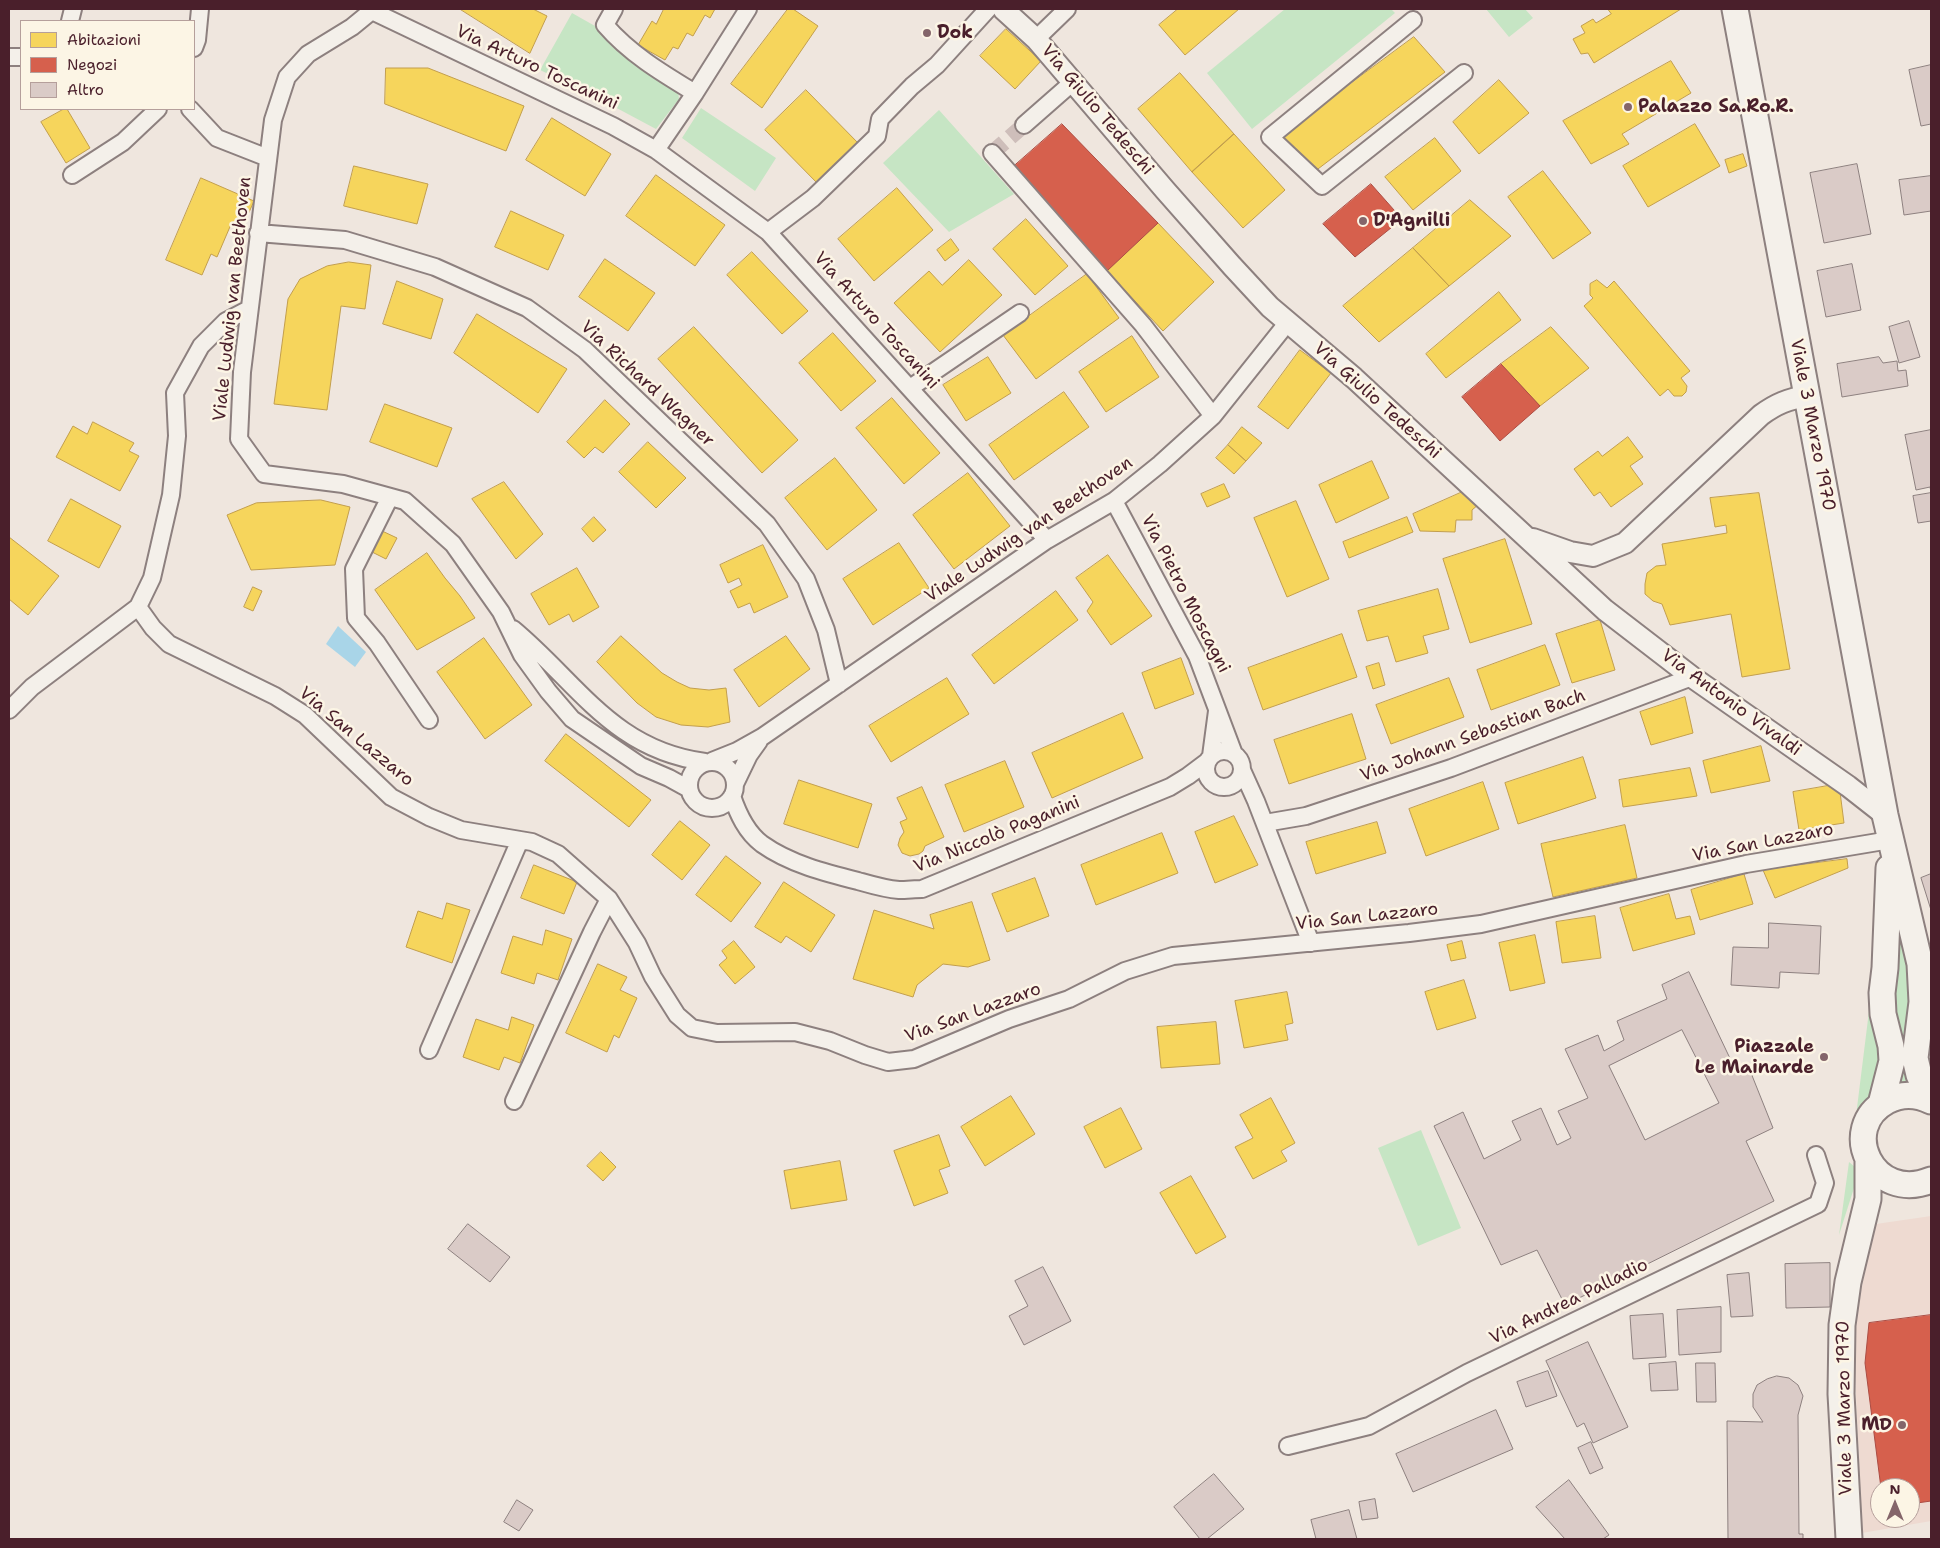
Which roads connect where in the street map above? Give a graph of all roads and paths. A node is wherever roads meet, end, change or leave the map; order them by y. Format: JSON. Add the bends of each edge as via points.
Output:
{"nodes":[{"id":1,"x":200,"y":9,"type":"edge"},
{"id":2,"x":614,"y":9,"type":"edge"},
{"id":3,"x":748,"y":9,"type":"edge"},
{"id":4,"x":988,"y":9,"type":"edge"},
{"id":5,"x":1003,"y":9,"type":"edge"},
{"id":6,"x":1067,"y":9,"type":"edge"},
{"id":7,"x":1735,"y":9,"type":"edge"},
{"id":8,"x":373,"y":10,"type":"edge"},
{"id":9,"x":1413,"y":20,"type":"dead end"},
{"id":10,"x":1036,"y":39,"type":"junction"},
{"id":11,"x":195,"y":45,"type":"edge"},
{"id":12,"x":1464,"y":73,"type":"dead end"},
{"id":13,"x":1073,"y":82,"type":"junction"},
{"id":14,"x":695,"y":93,"type":"junction"},
{"id":15,"x":157,"y":110,"type":"edge"},
{"id":16,"x":191,"y":110,"type":"edge"},
{"id":17,"x":1024,"y":124,"type":"tunnel mouth"},
{"id":18,"x":656,"y":150,"type":"junction"},
{"id":19,"x":992,"y":153,"type":"dead end"},
{"id":20,"x":268,"y":158,"type":"junction"},
{"id":21,"x":72,"y":175,"type":"dead end"},
{"id":22,"x":768,"y":232,"type":"junction"},
{"id":23,"x":258,"y":234,"type":"junction"},
{"id":24,"x":249,"y":309,"type":"junction"},
{"id":25,"x":1020,"y":313,"type":"dead end"},
{"id":26,"x":1288,"y":322,"type":"junction"},
{"id":27,"x":910,"y":388,"type":"junction"},
{"id":28,"x":1807,"y":396,"type":"junction"},
{"id":29,"x":1213,"y":416,"type":"junction"},
{"id":30,"x":390,"y":497,"type":"junction"},
{"id":31,"x":1114,"y":501,"type":"junction"},
{"id":32,"x":1526,"y":537,"type":"junction"},
{"id":33,"x":1047,"y":540,"type":"junction"},
{"id":34,"x":1593,"y":556,"type":"junction"},
{"id":35,"x":1581,"y":586,"type":"junction"},
{"id":36,"x":138,"y":607,"type":"junction"},
{"id":37,"x":509,"y":626,"type":"junction"},
{"id":38,"x":1692,"y":677,"type":"junction"},
{"id":39,"x":840,"y":684,"type":"junction"},
{"id":40,"x":1218,"y":706,"type":"junction"},
{"id":41,"x":9,"y":710,"type":"edge"},
{"id":42,"x":429,"y":720,"type":"dead end"},
{"id":43,"x":762,"y":737,"type":"junction"},
{"id":44,"x":1234,"y":754,"type":"junction"},
{"id":45,"x":1210,"y":758,"type":"junction"},
{"id":46,"x":708,"y":762,"type":"junction"},
{"id":47,"x":1242,"y":770,"type":"junction"},
{"id":48,"x":1228,"y":787,"type":"junction"},
{"id":49,"x":689,"y":789,"type":"junction"},
{"id":50,"x":734,"y":790,"type":"junction"},
{"id":51,"x":1885,"y":815,"type":"junction"},
{"id":52,"x":1265,"y":824,"type":"junction"},
{"id":53,"x":520,"y":840,"type":"junction"},
{"id":54,"x":1890,"y":840,"type":"junction"},
{"id":55,"x":610,"y":899,"type":"junction"},
{"id":56,"x":1311,"y":943,"type":"junction"},
{"id":57,"x":429,"y":1050,"type":"dead end"},
{"id":58,"x":1931,"y":1096,"type":"edge"},
{"id":59,"x":514,"y":1101,"type":"dead end"},
{"id":60,"x":1931,"y":1101,"type":"edge"},
{"id":61,"x":1881,"y":1104,"type":"junction"},
{"id":62,"x":1816,"y":1155,"type":"dead end"},
{"id":63,"x":1868,"y":1160,"type":"junction"},
{"id":64,"x":1931,"y":1180,"type":"edge"},
{"id":65,"x":1288,"y":1446,"type":"dead end"},
{"id":66,"x":1849,"y":1539,"type":"edge"}],
"edges":[{"from":1,"to":11,"type":"street"},
{"from":2,"to":14,"type":"street","via":[[605,25],[619,41],[658,71]]},
{"from":3,"to":14,"type":"street"},
{"from":4,"to":22,"type":"street","via":[[937,65],[880,119],[877,136],[813,198]]},
{"from":5,"to":10,"type":"street","name":"Via Giulio Tedeschi"},
{"from":6,"to":10,"type":"street"},
{"from":7,"to":28,"type":"main road","name":"Viale 3 Marzo 1970"},
{"from":8,"to":18,"type":"street","name":"Via Arturo Toscanini"},
{"from":8,"to":20,"type":"street","name":"Viale Ludwig van Beethoven","via":[[308,54],[287,78],[273,120]]},
{"from":9,"to":12,"type":"street","via":[[1270,137],[1322,186]]},
{"from":10,"to":13,"type":"street","name":"Via Giulio Tedeschi"},
{"from":13,"to":17,"type":"street"},
{"from":13,"to":26,"type":"street","name":"Via Giulio Tedeschi","via":[[1232,266]]},
{"from":14,"to":18,"type":"street"},
{"from":15,"to":21,"type":"street","via":[[123,142]]},
{"from":16,"to":20,"type":"street","via":[[217,138]]},
{"from":18,"to":22,"type":"street","name":"Via Arturo Toscanini"},
{"from":19,"to":29,"type":"street","via":[[1144,325]]},
{"from":20,"to":23,"type":"street","name":"Viale Ludwig van Beethoven"},
{"from":22,"to":27,"type":"street","name":"Via Arturo Toscanini"},
{"from":23,"to":24,"type":"street","name":"Viale Ludwig van Beethoven"},
{"from":23,"to":39,"type":"street","name":"Via Richard Wagner","via":[[345,240],[435,267],[527,308],[585,350],[767,524],[806,579],[826,630]]},
{"from":24,"to":30,"type":"street","name":"Viale Ludwig van Beethoven","via":[[239,439],[264,474],[343,484]]},
{"from":24,"to":36,"type":"street","via":[[226,321],[202,346],[175,393],[177,436],[171,495],[152,578]]},
{"from":25,"to":27,"type":"street"},
{"from":26,"to":29,"type":"street","name":"Viale Ludwig van Beethoven"},
{"from":26,"to":32,"type":"street","name":"Via Giulio Tedeschi","via":[[1354,378]]},
{"from":27,"to":33,"type":"street","name":"Via Arturo Toscanini"},
{"from":28,"to":34,"type":"street","via":[[1776,404],[1761,415],[1625,543]]},
{"from":28,"to":51,"type":"main road","name":"Viale 3 Marzo 1970"},
{"from":29,"to":31,"type":"street","name":"Viale Ludwig van Beethoven"},
{"from":30,"to":37,"type":"street","name":"Viale Ludwig van Beethoven","via":[[405,501],[453,544]]},
{"from":30,"to":42,"type":"street","via":[[354,569],[356,618],[377,643]]},
{"from":31,"to":33,"type":"street","name":"Viale Ludwig van Beethoven"},
{"from":31,"to":40,"type":"street","name":"Via Pietro Moscagni","via":[[1197,656]]},
{"from":32,"to":34,"type":"street","name":"Via Giulio Tedeschi"},
{"from":32,"to":35,"type":"street","name":"Via Antonio Vivaldi"},
{"from":33,"to":39,"type":"street","name":"Viale Ludwig van Beethoven"},
{"from":34,"to":35,"type":"street","via":[[1583,565]]},
{"from":35,"to":38,"type":"street","name":"Via Antonio Vivaldi","via":[[1605,610]]},
{"from":36,"to":41,"type":"street","via":[[32,687]]},
{"from":36,"to":53,"type":"street","name":"Via San Lazzaro","via":[[169,644],[275,696],[304,714],[391,797],[462,830]]},
{"from":37,"to":46,"type":"street","name":"Viale Ludwig van Beethoven","via":[[537,649],[602,716],[633,738],[680,757]]},
{"from":37,"to":49,"type":"street","name":"Viale Ludwig van Beethoven","via":[[522,655],[572,719],[641,766]]},
{"from":38,"to":51,"type":"street","name":"Via Antonio Vivaldi"},
{"from":38,"to":52,"type":"street","name":"Via Johann Sebastian Bach","via":[[1451,768],[1306,816]]},
{"from":39,"to":43,"type":"street","name":"Viale Ludwig van Beethoven"},
{"from":40,"to":44,"type":"street","name":"Via Pietro Moscagni"},
{"from":40,"to":45,"type":"street","name":"Via Pietro Moscagni"},
{"from":43,"to":46,"type":"street","name":"Viale Ludwig van Beethoven"},
{"from":43,"to":50,"type":"street","name":"Viale Ludwig van Beethoven","via":[[748,755]]},
{"from":44,"to":45,"type":"street","via":[[1222,751]]},
{"from":44,"to":47,"type":"street"},
{"from":45,"to":48,"type":"street","via":[[1206,766],[1208,778],[1216,786]]},
{"from":45,"to":50,"type":"street","name":"Via Niccolò Paganini","via":[[1170,787],[940,882],[915,889],[882,888],[788,859],[761,843],[746,827],[737,813]]},
{"from":46,"to":49,"type":"street","via":[[694,770],[688,782]]},
{"from":46,"to":50,"type":"street","via":[[719,762],[731,771]]},
{"from":47,"to":48,"type":"street","via":[[1238,781]]},
{"from":47,"to":52,"type":"street"},
{"from":48,"to":52,"type":"street","via":[[1248,802]]},
{"from":49,"to":50,"type":"street","via":[[692,797],[704,807],[712,808],[727,802]]},
{"from":51,"to":54,"type":"main road","name":"Viale 3 Marzo 1970"},
{"from":52,"to":56,"type":"street"},
{"from":53,"to":55,"type":"street","name":"Via San Lazzaro","via":[[558,854]]},
{"from":53,"to":57,"type":"street"},
{"from":54,"to":56,"type":"street","name":"Via San Lazzaro","via":[[1746,864],[1481,924]]},
{"from":54,"to":58,"type":"main road","name":"Viale 3 Marzo 1970","via":[[1920,964],[1922,1002],[1915,1058],[1919,1075]]},
{"from":54,"to":61,"type":"main road","name":"Viale 3 Marzo 1970","via":[[1882,993],[1892,1061]]},
{"from":55,"to":56,"type":"street","name":"Via San Lazzaro","via":[[677,1015],[692,1028],[717,1033],[796,1032],[888,1062],[914,1059],[1008,1019],[1069,999],[1125,971],[1174,956]]},
{"from":55,"to":59,"type":"street"},
{"from":60,"to":61,"type":"main road","via":[[1908,1095],[1894,1097]]},
{"from":61,"to":63,"type":"main road","name":"Viale 3 Marzo 1970","via":[[1865,1129],[1864,1145]]},
{"from":62,"to":65,"type":"street","name":"Via Andrea Palladio","via":[[1824,1183],[1818,1204],[1467,1373],[1369,1426]]},
{"from":63,"to":64,"type":"main road","via":[[1876,1172],[1902,1185]]},
{"from":63,"to":66,"type":"main road","name":"Viale 3 Marzo 1970","via":[[1868,1198],[1848,1282],[1842,1324],[1841,1394]]}]}
